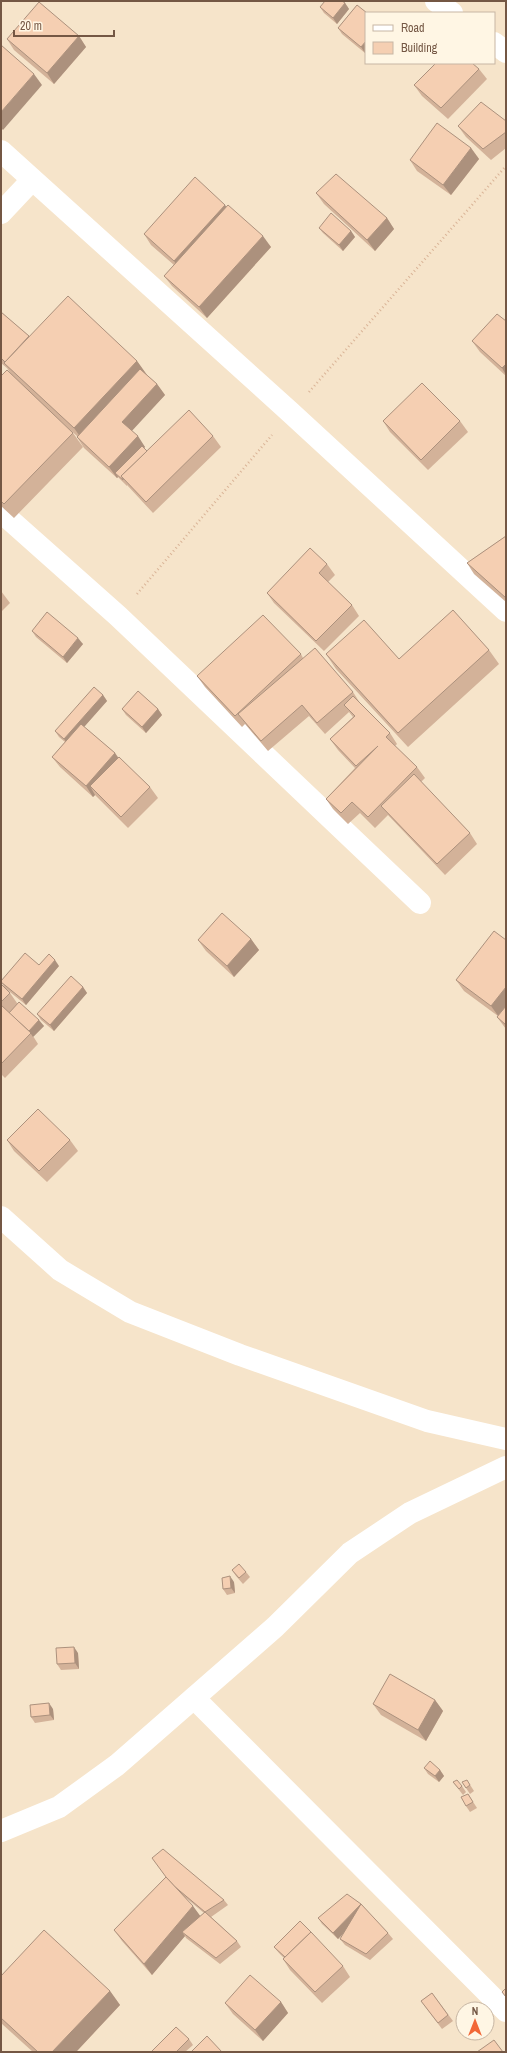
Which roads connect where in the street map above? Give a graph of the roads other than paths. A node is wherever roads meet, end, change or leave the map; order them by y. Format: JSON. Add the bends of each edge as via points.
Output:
{"nodes":[{"id":1,"x":436,"y":1,"type":"edge"},
{"id":2,"x":451,"y":12,"type":"edge"},
{"id":3,"x":495,"y":44,"type":"edge"},
{"id":4,"x":506,"y":52,"type":"edge"},
{"id":5,"x":1,"y":151,"type":"edge"},
{"id":6,"x":32,"y":180,"type":"junction"},
{"id":7,"x":1,"y":213,"type":"edge"},
{"id":8,"x":1,"y":512,"type":"edge"},
{"id":9,"x":506,"y":611,"type":"edge"},
{"id":10,"x":420,"y":903,"type":"dead end"},
{"id":11,"x":1,"y":1217,"type":"edge"},
{"id":12,"x":506,"y":1439,"type":"edge"},
{"id":13,"x":506,"y":1467,"type":"edge"},
{"id":14,"x":194,"y":1698,"type":"junction"},
{"id":15,"x":1,"y":1831,"type":"edge"},
{"id":16,"x":506,"y":2011,"type":"edge"}],
"edges":[{"from":1,"to":2,"type":"street"},
{"from":3,"to":4,"type":"street"},
{"from":5,"to":6,"type":"street"},
{"from":6,"to":7,"type":"street"},
{"from":6,"to":9,"type":"street"},
{"from":8,"to":10,"type":"street","via":[[118,616]]},
{"from":11,"to":12,"type":"street","via":[[60,1270],[130,1312],[240,1355],[427,1421]]},
{"from":13,"to":14,"type":"street","via":[[410,1513],[350,1553],[275,1627]]},
{"from":14,"to":15,"type":"street","via":[[117,1765],[59,1807]]},
{"from":14,"to":16,"type":"street"}]}
